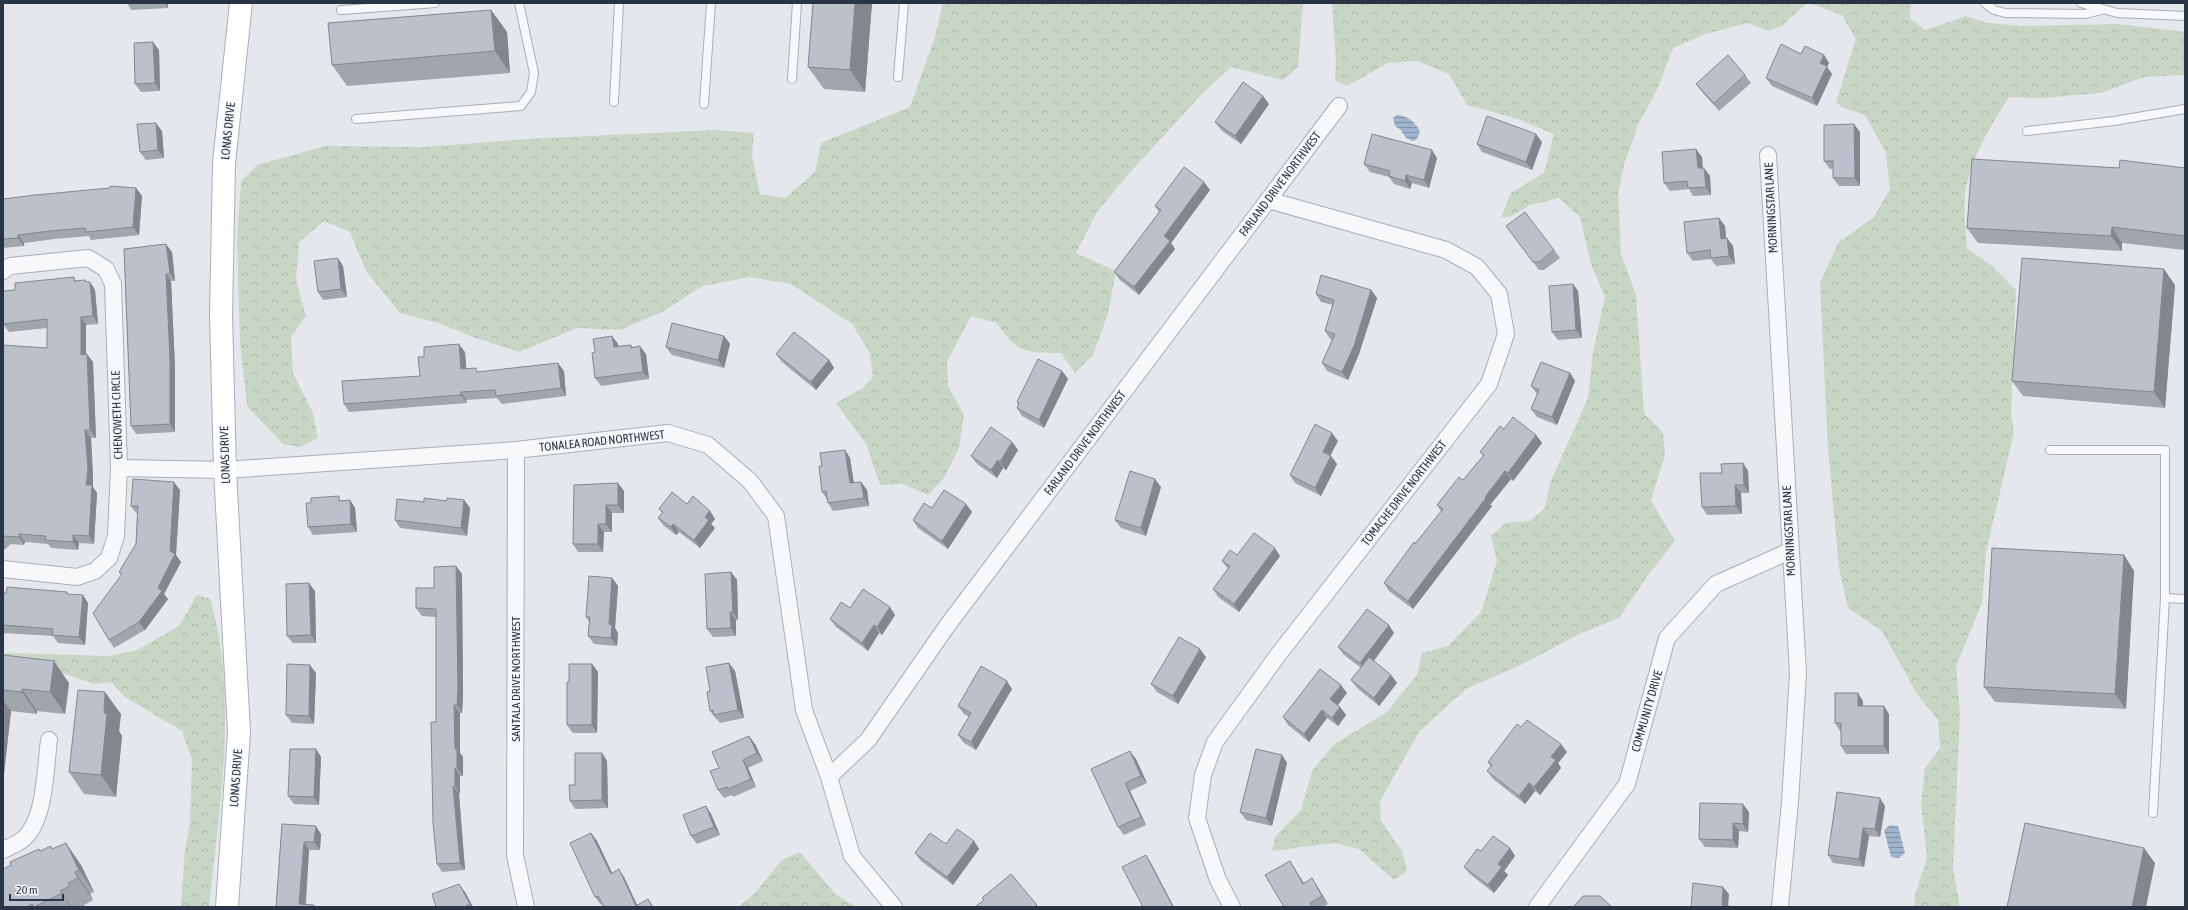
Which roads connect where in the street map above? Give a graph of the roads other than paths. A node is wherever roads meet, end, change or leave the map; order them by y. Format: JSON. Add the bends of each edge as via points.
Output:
{"nodes":[{"id":1,"x":241,"y":3,"type":"edge"},
{"id":2,"x":434,"y":3,"type":"edge"},
{"id":3,"x":519,"y":3,"type":"edge"},
{"id":4,"x":619,"y":3,"type":"edge"},
{"id":5,"x":712,"y":3,"type":"edge"},
{"id":6,"x":797,"y":3,"type":"edge"},
{"id":7,"x":904,"y":3,"type":"edge"},
{"id":8,"x":1985,"y":3,"type":"edge"},
{"id":9,"x":2081,"y":3,"type":"edge"},
{"id":10,"x":410,"y":4,"type":"edge"},
{"id":11,"x":341,"y":10,"type":"dead end"},
{"id":12,"x":2101,"y":10,"type":"junction"},
{"id":13,"x":2185,"y":16,"type":"edge"},
{"id":14,"x":898,"y":77,"type":"dead end"},
{"id":15,"x":792,"y":78,"type":"dead end"},
{"id":16,"x":614,"y":102,"type":"dead end"},
{"id":17,"x":704,"y":104,"type":"dead end"},
{"id":18,"x":1339,"y":106,"type":"dead end"},
{"id":19,"x":2185,"y":109,"type":"edge"},
{"id":20,"x":356,"y":119,"type":"dead end"},
{"id":21,"x":2027,"y":131,"type":"dead end"},
{"id":22,"x":1768,"y":155,"type":"dead end"},
{"id":23,"x":1268,"y":200,"type":"junction"},
{"id":24,"x":3,"y":271,"type":"edge"},
{"id":25,"x":516,"y":450,"type":"junction"},
{"id":26,"x":2050,"y":450,"type":"dead end"},
{"id":27,"x":119,"y":468,"type":"junction"},
{"id":28,"x":224,"y":470,"type":"junction"},
{"id":29,"x":1790,"y":551,"type":"junction"},
{"id":30,"x":3,"y":569,"type":"edge"},
{"id":31,"x":2164,"y":598,"type":"junction"},
{"id":32,"x":2185,"y":599,"type":"edge"},
{"id":33,"x":49,"y":740,"type":"dead end"},
{"id":34,"x":829,"y":777,"type":"junction"},
{"id":35,"x":2153,"y":812,"type":"dead end"},
{"id":36,"x":3,"y":850,"type":"edge"},
{"id":37,"x":227,"y":907,"type":"edge"},
{"id":38,"x":526,"y":907,"type":"edge"},
{"id":39,"x":894,"y":907,"type":"edge"},
{"id":40,"x":1232,"y":907,"type":"edge"},
{"id":41,"x":1537,"y":907,"type":"edge"},
{"id":42,"x":1780,"y":907,"type":"edge"}],
"edges":[{"from":1,"to":28,"type":"street","name":"LONAS DRIVE","via":[[224,163],[221,315]]},
{"from":2,"to":10,"type":"lane"},
{"from":3,"to":20,"type":"lane","via":[[534,73],[531,92],[521,106]]},
{"from":4,"to":16,"type":"lane"},
{"from":5,"to":17,"type":"lane"},
{"from":6,"to":15,"type":"lane"},
{"from":7,"to":14,"type":"lane"},
{"from":8,"to":12,"type":"lane","via":[[1994,10],[2005,13],[2085,14]]},
{"from":9,"to":12,"type":"lane"},
{"from":10,"to":11,"type":"lane"},
{"from":12,"to":13,"type":"lane"},
{"from":18,"to":23,"type":"street","name":"FARLAND DRIVE NORTHWEST"},
{"from":19,"to":21,"type":"lane","via":[[2114,121]]},
{"from":22,"to":29,"type":"street","name":"MORNINGSTAR LANE"},
{"from":23,"to":34,"type":"street","name":"FARLAND DRIVE NORTHWEST","via":[[947,626],[868,740]]},
{"from":23,"to":40,"type":"street","name":"TOMACHE DRIVE NORTHWEST","via":[[1446,250],[1477,267],[1500,294],[1506,334],[1489,384],[1278,655],[1215,742],[1203,776],[1197,818],[1218,880]]},
{"from":24,"to":27,"type":"street","name":"CHENOWETH CIRCLE","via":[[10,266],[88,258],[106,269],[113,284]]},
{"from":25,"to":28,"type":"street","name":"TONALEA ROAD NORTHWEST"},
{"from":25,"to":34,"type":"street","name":"TONALEA ROAD NORTHWEST","via":[[668,433],[708,445],[750,481],[776,516],[804,710]]},
{"from":25,"to":38,"type":"street","name":"SANTALA DRIVE NORTHWEST","via":[[515,854]]},
{"from":26,"to":31,"type":"lane","via":[[2165,450]]},
{"from":27,"to":28,"type":"street","name":"TONALEA ROAD NORTHWEST"},
{"from":27,"to":30,"type":"street","name":"CHENOWETH CIRCLE","via":[[116,536],[109,558],[95,571],[76,577]]},
{"from":28,"to":37,"type":"street","name":"LONAS DRIVE","via":[[239,732]]},
{"from":29,"to":41,"type":"street","name":"COMMUNITY DRIVE","via":[[1716,584],[1667,638],[1627,784]]},
{"from":29,"to":42,"type":"street","name":"MORNINGSTAR LANE","via":[[1798,673]]},
{"from":31,"to":32,"type":"lane"},
{"from":31,"to":35,"type":"lane"},
{"from":33,"to":36,"type":"street","via":[[39,817],[22,840]]},
{"from":34,"to":39,"type":"street","name":"TONALEA ROAD NORTHWEST","via":[[852,856]]}]}
